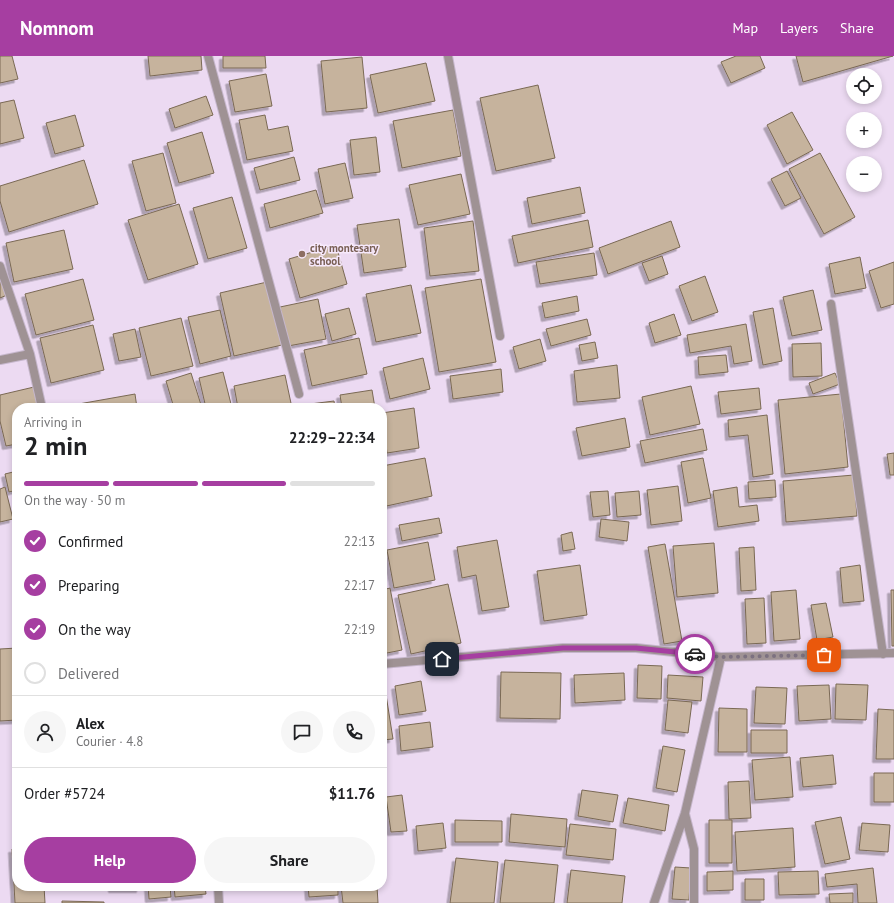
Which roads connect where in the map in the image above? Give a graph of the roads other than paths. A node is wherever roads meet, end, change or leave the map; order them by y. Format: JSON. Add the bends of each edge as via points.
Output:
{"nodes":[{"id":1,"x":208,"y":56,"type":"edge"},
{"id":2,"x":448,"y":56,"type":"edge"},
{"id":3,"x":0,"y":266,"type":"edge"},
{"id":4,"x":831,"y":304,"type":"dead end"},
{"id":5,"x":500,"y":336,"type":"dead end"},
{"id":6,"x":30,"y":354,"type":"junction"},
{"id":7,"x":0,"y":360,"type":"edge"},
{"id":8,"x":299,"y":394,"type":"dead end"},
{"id":9,"x":41,"y":403,"type":"edge"},
{"id":10,"x":883,"y":654,"type":"junction"},
{"id":11,"x":894,"y":654,"type":"edge"},
{"id":12,"x":721,"y":657,"type":"junction"},
{"id":13,"x":387,"y":664,"type":"edge"},
{"id":14,"x":685,"y":813,"type":"junction"},
{"id":15,"x":218,"y":891,"type":"edge"},
{"id":16,"x":219,"y":903,"type":"edge"},
{"id":17,"x":654,"y":903,"type":"edge"},
{"id":18,"x":694,"y":903,"type":"edge"}],
"edges":[{"from":1,"to":8,"type":"street"},
{"from":2,"to":5,"type":"street"},
{"from":3,"to":6,"type":"street"},
{"from":4,"to":10,"type":"street"},
{"from":6,"to":7,"type":"street"},
{"from":6,"to":9,"type":"street"},
{"from":10,"to":11,"type":"street"},
{"from":10,"to":12,"type":"street"},
{"from":12,"to":13,"type":"street","via":[[636,648],[563,648]]},
{"from":12,"to":14,"type":"street"},
{"from":14,"to":17,"type":"street"},
{"from":14,"to":18,"type":"street","via":[[694,849]]},
{"from":15,"to":16,"type":"street"}]}
